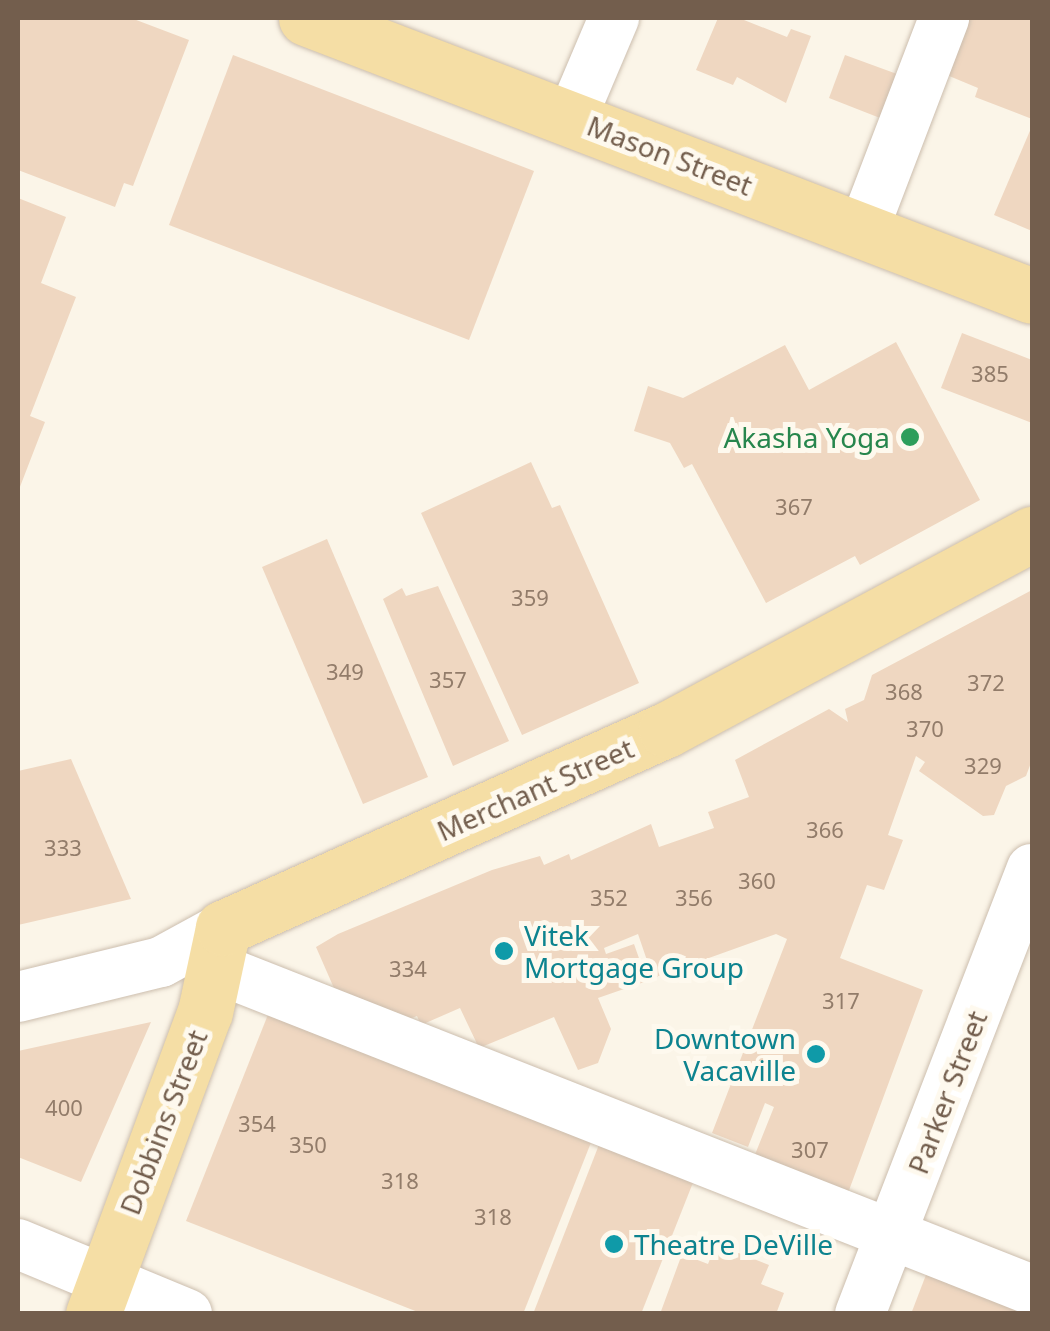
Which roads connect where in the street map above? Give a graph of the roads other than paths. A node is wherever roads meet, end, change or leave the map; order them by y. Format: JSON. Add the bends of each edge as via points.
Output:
{"nodes":[{"id":1,"x":306,"y":18,"type":"edge"},
{"id":2,"x":614,"y":18,"type":"edge"},
{"id":3,"x":944,"y":18,"type":"edge"},
{"id":4,"x":572,"y":117,"type":"junction"},
{"id":5,"x":864,"y":228,"type":"junction"},
{"id":6,"x":1032,"y":296,"type":"edge"},
{"id":7,"x":1032,"y":534,"type":"edge"},
{"id":8,"x":1032,"y":869,"type":"edge"},
{"id":9,"x":221,"y":948,"type":"junction"},
{"id":10,"x":18,"y":996,"type":"edge"},
{"id":11,"x":893,"y":1234,"type":"junction"},
{"id":12,"x":18,"y":1244,"type":"edge"},
{"id":13,"x":1032,"y":1290,"type":"edge"},
{"id":14,"x":99,"y":1297,"type":"edge"},
{"id":15,"x":187,"y":1314,"type":"edge"},
{"id":16,"x":860,"y":1314,"type":"edge"}],
"edges":[{"from":1,"to":4,"type":"main road","name":"Mason Street"},
{"from":2,"to":4,"type":"street"},
{"from":3,"to":5,"type":"street"},
{"from":4,"to":5,"type":"main road","name":"Mason Street"},
{"from":5,"to":6,"type":"main road","name":"Mason Street"},
{"from":7,"to":9,"type":"main road","name":"Merchant Street","via":[[666,730]]},
{"from":8,"to":11,"type":"street","name":"Parker Street"},
{"from":9,"to":10,"type":"street","name":"Merchant Street"},
{"from":9,"to":11,"type":"street"},
{"from":9,"to":14,"type":"main road","name":"Dobbins Street"},
{"from":11,"to":13,"type":"street"},
{"from":11,"to":16,"type":"street","name":"Parker Street"},
{"from":12,"to":14,"type":"street"},
{"from":14,"to":15,"type":"street"}]}
